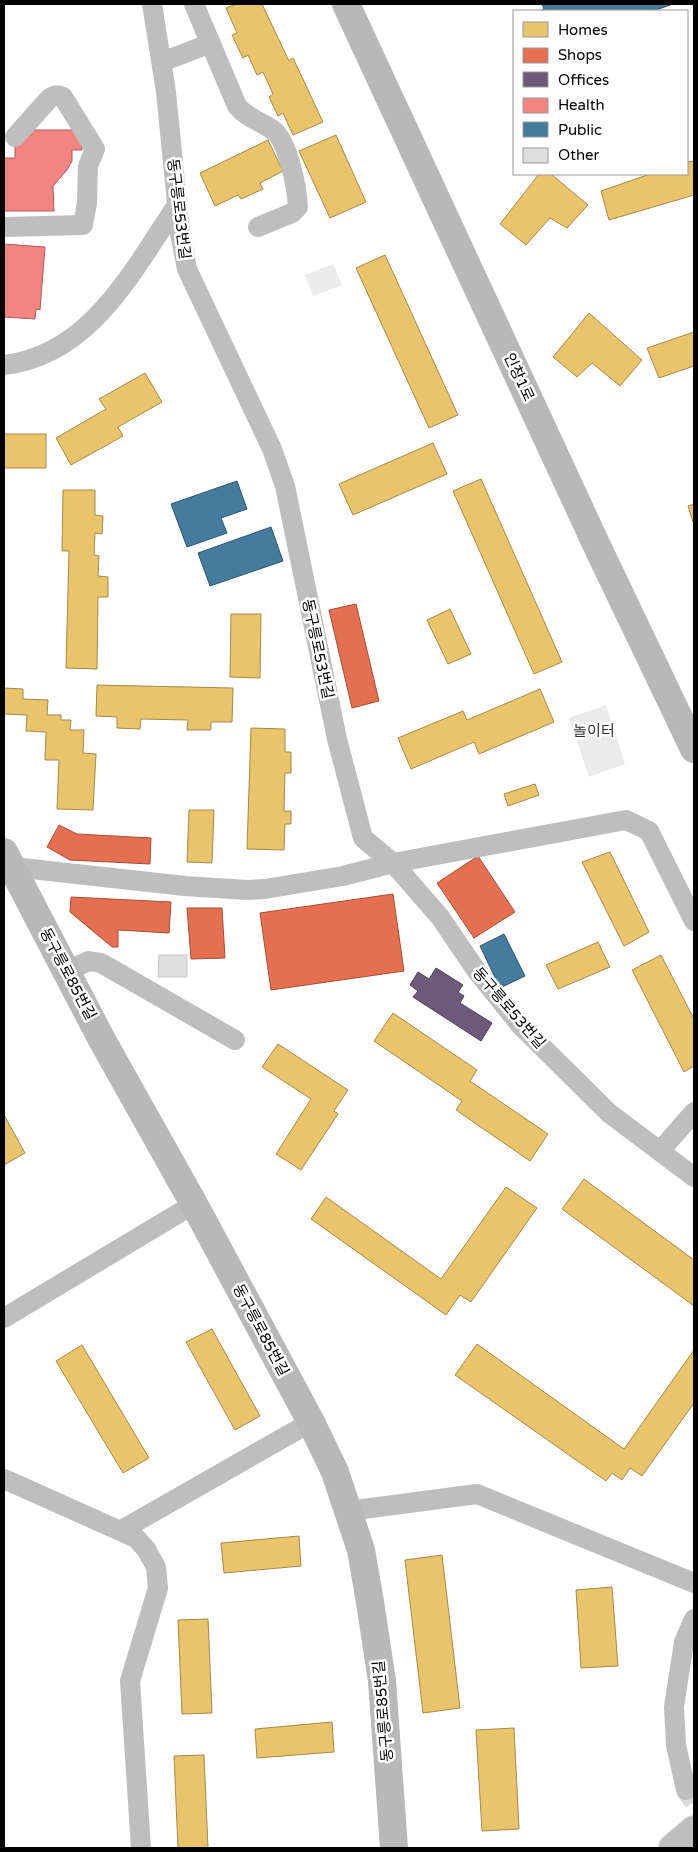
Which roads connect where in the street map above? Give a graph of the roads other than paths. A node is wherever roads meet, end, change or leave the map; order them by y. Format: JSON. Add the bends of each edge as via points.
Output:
{"nodes":[{"id":1,"x":152,"y":4,"type":"edge"},
{"id":2,"x":194,"y":4,"type":"edge"},
{"id":3,"x":346,"y":4,"type":"edge"},
{"id":4,"x":211,"y":43,"type":"junction"},
{"id":5,"x":162,"y":62,"type":"junction"},
{"id":6,"x":15,"y":137,"type":"dead end"},
{"id":7,"x":177,"y":204,"type":"junction"},
{"id":8,"x":4,"y":227,"type":"edge"},
{"id":9,"x":258,"y":227,"type":"dead end"},
{"id":10,"x":4,"y":365,"type":"edge"},
{"id":11,"x":694,"y":749,"type":"edge"},
{"id":12,"x":7,"y":862,"type":"edge"},
{"id":13,"x":393,"y":863,"type":"junction"},
{"id":14,"x":694,"y":921,"type":"edge"},
{"id":15,"x":66,"y":971,"type":"junction"},
{"id":16,"x":235,"y":1040,"type":"dead end"},
{"id":17,"x":694,"y":1112,"type":"edge"},
{"id":18,"x":660,"y":1151,"type":"junction"},
{"id":19,"x":694,"y":1177,"type":"edge"},
{"id":20,"x":194,"y":1204,"type":"junction"},
{"id":21,"x":4,"y":1318,"type":"edge"},
{"id":22,"x":311,"y":1422,"type":"junction"},
{"id":23,"x":4,"y":1479,"type":"edge"},
{"id":24,"x":348,"y":1511,"type":"junction"},
{"id":25,"x":120,"y":1530,"type":"junction"},
{"id":26,"x":694,"y":1583,"type":"edge"},
{"id":27,"x":694,"y":1619,"type":"edge"},
{"id":28,"x":686,"y":1790,"type":"tunnel mouth"},
{"id":29,"x":694,"y":1830,"type":"edge"},
{"id":30,"x":141,"y":1848,"type":"edge"},
{"id":31,"x":394,"y":1848,"type":"edge"},
{"id":32,"x":673,"y":1848,"type":"edge"}],
"edges":[{"from":1,"to":5,"type":"street","name":"동구릉로53번길"},
{"from":2,"to":4,"type":"street"},
{"from":3,"to":11,"type":"street","name":"인창1로"},
{"from":4,"to":5,"type":"street"},
{"from":4,"to":9,"type":"street","via":[[237,106],[278,135],[292,168],[298,207],[292,213]]},
{"from":5,"to":7,"type":"street","name":"동구릉로53번길"},
{"from":6,"to":8,"type":"street","via":[[48,100],[60,96],[93,144],[94,152],[88,166],[83,225]]},
{"from":7,"to":10,"type":"street","via":[[117,294],[97,318],[51,352],[23,363]]},
{"from":7,"to":13,"type":"street","name":"동구릉로53번길","via":[[187,269],[272,449],[284,486],[337,739],[363,838]]},
{"from":12,"to":13,"type":"street","via":[[185,886],[247,890],[343,876]]},
{"from":12,"to":15,"type":"street","name":"동구릉로85번길"},
{"from":13,"to":14,"type":"street","via":[[626,820],[649,831]]},
{"from":13,"to":18,"type":"street","name":"동구릉로53번길","via":[[440,917],[476,970],[521,1026],[609,1113]]},
{"from":15,"to":16,"type":"street","via":[[89,962],[101,963]]},
{"from":15,"to":20,"type":"street","name":"동구릉로85번길"},
{"from":17,"to":18,"type":"street"},
{"from":18,"to":19,"type":"street","name":"동구릉로53번길"},
{"from":20,"to":21,"type":"street"},
{"from":20,"to":22,"type":"street","name":"동구릉로85번길"},
{"from":22,"to":24,"type":"street","name":"동구릉로85번길","via":[[335,1472]]},
{"from":22,"to":25,"type":"street"},
{"from":23,"to":25,"type":"street"},
{"from":24,"to":26,"type":"street","via":[[477,1494]]},
{"from":24,"to":31,"type":"street","name":"동구릉로85번길","via":[[360,1550],[382,1681]]},
{"from":25,"to":30,"type":"street","via":[[136,1538],[146,1549],[156,1567],[158,1588],[130,1681]]},
{"from":27,"to":28,"type":"street","via":[[684,1642],[674,1707],[676,1745]]},
{"from":29,"to":32,"type":"highway"}]}
